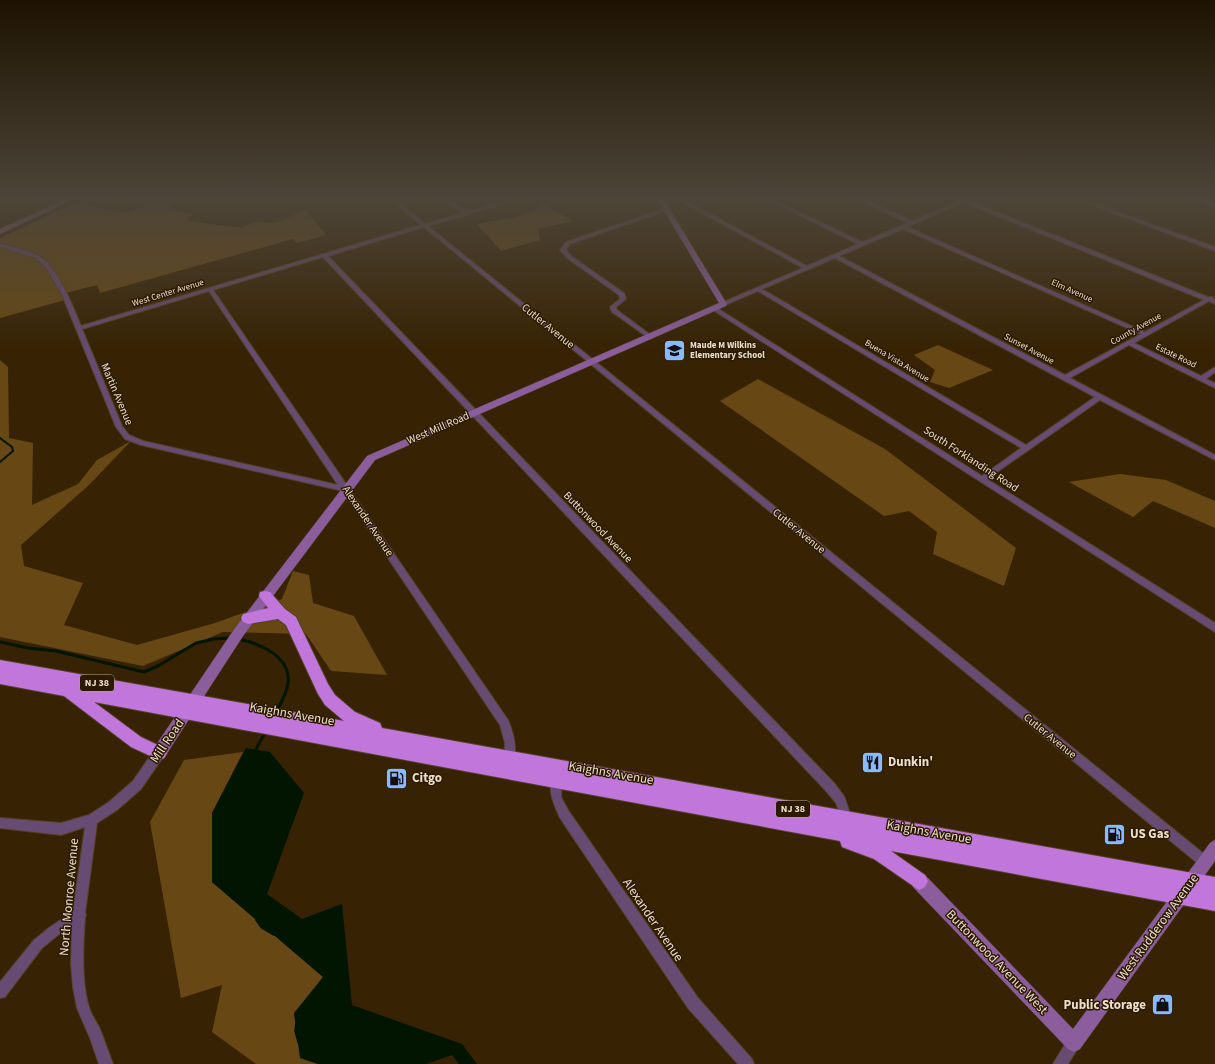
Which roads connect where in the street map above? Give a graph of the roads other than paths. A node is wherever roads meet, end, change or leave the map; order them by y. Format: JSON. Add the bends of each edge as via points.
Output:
{"nodes":[{"id":1,"x":17,"y":250,"type":"edge"},
{"id":2,"x":344,"y":250,"type":"edge"},
{"id":3,"x":454,"y":250,"type":"edge"},
{"id":4,"x":562,"y":250,"type":"edge"},
{"id":5,"x":688,"y":250,"type":"edge"},
{"id":6,"x":772,"y":250,"type":"edge"},
{"id":7,"x":849,"y":250,"type":"edge"},
{"id":8,"x":954,"y":250,"type":"edge"},
{"id":9,"x":1084,"y":250,"type":"edge"},
{"id":10,"x":324,"y":256,"type":"junction"},
{"id":11,"x":835,"y":256,"type":"junction"},
{"id":12,"x":806,"y":268,"type":"junction"},
{"id":13,"x":210,"y":289,"type":"junction"},
{"id":14,"x":758,"y":289,"type":"junction"},
{"id":15,"x":1215,"y":296,"type":"edge"},
{"id":16,"x":1208,"y":299,"type":"junction"},
{"id":17,"x":1215,"y":302,"type":"edge"},
{"id":18,"x":719,"y":307,"type":"junction"},
{"id":19,"x":79,"y":328,"type":"junction"},
{"id":20,"x":1146,"y":334,"type":"junction"},
{"id":21,"x":650,"y":337,"type":"junction"},
{"id":22,"x":1129,"y":343,"type":"junction"},
{"id":23,"x":592,"y":362,"type":"junction"},
{"id":24,"x":1215,"y":370,"type":"edge"},
{"id":25,"x":1065,"y":378,"type":"junction"},
{"id":26,"x":1201,"y":379,"type":"junction"},
{"id":27,"x":1215,"y":386,"type":"edge"},
{"id":28,"x":1099,"y":397,"type":"junction"},
{"id":29,"x":474,"y":413,"type":"junction"},
{"id":30,"x":1026,"y":448,"type":"junction"},
{"id":31,"x":1215,"y":458,"type":"edge"},
{"id":32,"x":982,"y":479,"type":"junction"},
{"id":33,"x":346,"y":489,"type":"junction"},
{"id":34,"x":266,"y":596,"type":"junction"},
{"id":35,"x":280,"y":613,"type":"junction"},
{"id":36,"x":248,"y":618,"type":"junction"},
{"id":37,"x":1215,"y":628,"type":"edge"},
{"id":38,"x":228,"y":647,"type":"joint"},
{"id":39,"x":0,"y":666,"type":"edge"},
{"id":40,"x":0,"y":678,"type":"edge"},
{"id":41,"x":66,"y":690,"type":"junction"},
{"id":42,"x":190,"y":707,"type":"junction"},
{"id":43,"x":279,"y":723,"type":"junction"},
{"id":44,"x":395,"y":736,"type":"junction"},
{"id":45,"x":159,"y":753,"type":"junction"},
{"id":46,"x":509,"y":758,"type":"junction"},
{"id":47,"x":557,"y":780,"type":"junction"},
{"id":48,"x":847,"y":819,"type":"junction"},
{"id":49,"x":92,"y":820,"type":"junction"},
{"id":50,"x":0,"y":822,"type":"edge"},
{"id":51,"x":805,"y":826,"type":"junction"},
{"id":52,"x":1215,"y":848,"type":"edge"},
{"id":53,"x":1205,"y":862,"type":"junction"},
{"id":54,"x":919,"y":881,"type":"joint"},
{"id":55,"x":1191,"y":882,"type":"junction"},
{"id":56,"x":1215,"y":886,"type":"edge"},
{"id":57,"x":1181,"y":896,"type":"junction"},
{"id":58,"x":1215,"y":902,"type":"edge"},
{"id":59,"x":80,"y":915,"type":"junction"},
{"id":60,"x":0,"y":992,"type":"edge"},
{"id":61,"x":1074,"y":1043,"type":"junction"},
{"id":62,"x":106,"y":1064,"type":"edge"},
{"id":63,"x":747,"y":1064,"type":"edge"},
{"id":64,"x":1060,"y":1064,"type":"edge"}],
"edges":[{"from":1,"to":19,"type":"street","name":"Martin Avenue","via":[[33,254],[50,268],[66,296]]},
{"from":2,"to":10,"type":"street","name":"West Center Avenue"},
{"from":3,"to":23,"type":"street","name":"Cutler Avenue"},
{"from":4,"to":21,"type":"street","via":[[622,294],[623,299],[613,307],[614,311]]},
{"from":5,"to":18,"type":"street","name":"South Forklanding Road"},
{"from":6,"to":12,"type":"street"},
{"from":7,"to":11,"type":"street"},
{"from":8,"to":20,"type":"street","name":"Elm Avenue"},
{"from":9,"to":16,"type":"street"},
{"from":10,"to":13,"type":"street","name":"West Center Avenue"},
{"from":10,"to":29,"type":"street","name":"Buttonwood Avenue"},
{"from":11,"to":12,"type":"street"},
{"from":11,"to":25,"type":"street","name":"Sunset Avenue"},
{"from":12,"to":14,"type":"street"},
{"from":13,"to":19,"type":"street","name":"West Center Avenue"},
{"from":13,"to":33,"type":"street","name":"Alexander Avenue"},
{"from":14,"to":18,"type":"street"},
{"from":14,"to":30,"type":"street","name":"Buena Vista Avenue"},
{"from":15,"to":16,"type":"street","name":"County Avenue"},
{"from":16,"to":17,"type":"street"},
{"from":16,"to":20,"type":"street","name":"County Avenue"},
{"from":18,"to":21,"type":"street","name":"West Mill Road"},
{"from":18,"to":32,"type":"street","name":"South Forklanding Road"},
{"from":19,"to":33,"type":"street","name":"Martin Avenue","via":[[119,427],[131,440]]},
{"from":20,"to":22,"type":"street","name":"County Avenue"},
{"from":21,"to":23,"type":"street","name":"West Mill Road"},
{"from":22,"to":25,"type":"street","name":"County Avenue"},
{"from":22,"to":26,"type":"street","name":"Estate Road"},
{"from":23,"to":29,"type":"street","name":"West Mill Road"},
{"from":23,"to":53,"type":"street","name":"Cutler Avenue"},
{"from":24,"to":26,"type":"street"},
{"from":25,"to":28,"type":"street","name":"Sunset Avenue"},
{"from":26,"to":27,"type":"street","name":"Estate Road"},
{"from":28,"to":30,"type":"street"},
{"from":28,"to":31,"type":"street","name":"Sunset Avenue"},
{"from":29,"to":33,"type":"street","name":"West Mill Road","via":[[374,456]]},
{"from":29,"to":48,"type":"street","name":"Buttonwood Avenue","via":[[831,788],[840,800]]},
{"from":30,"to":32,"type":"street"},
{"from":32,"to":37,"type":"street","name":"South Forklanding Road"},
{"from":33,"to":34,"type":"street","name":"West Mill Road"},
{"from":33,"to":46,"type":"street","name":"Alexander Avenue","via":[[504,723],[510,743]]},
{"from":34,"to":35,"type":"highway"},
{"from":34,"to":36,"type":"street","name":"West Mill Road"},
{"from":35,"to":36,"type":"highway"},
{"from":35,"to":44,"type":"highway","via":[[291,621],[322,689],[330,700],[350,717]]},
{"from":36,"to":38,"type":"street","name":"West Mill Road"},
{"from":38,"to":42,"type":"street","name":"Mill Road"},
{"from":39,"to":42,"type":"highway","name":"Kaighns Avenue","number":"NJ 38"},
{"from":40,"to":41,"type":"highway","name":"Kaighns Avenue","number":"NJ 38"},
{"from":41,"to":42,"type":"highway","name":"Kaighns Avenue","number":"NJ 38"},
{"from":41,"to":45,"type":"highway","via":[[136,742]]},
{"from":42,"to":43,"type":"highway","name":"Kaighns Avenue","number":"NJ 38"},
{"from":42,"to":45,"type":"street","name":"Mill Road"},
{"from":43,"to":44,"type":"highway","name":"Kaighns Avenue","number":"NJ 38"},
{"from":43,"to":47,"type":"highway","name":"Kaighns Avenue","number":"NJ 38"},
{"from":44,"to":46,"type":"highway","name":"Kaighns Avenue","number":"NJ 38"},
{"from":45,"to":49,"type":"street","name":"Mill Road","via":[[137,785]]},
{"from":46,"to":48,"type":"highway","name":"Kaighns Avenue","number":"NJ 38"},
{"from":47,"to":51,"type":"highway","name":"Kaighns Avenue","number":"NJ 38"},
{"from":47,"to":63,"type":"street","name":"Alexander Avenue","via":[[556,796],[564,814],[689,998]]},
{"from":48,"to":55,"type":"highway","name":"Kaighns Avenue","number":"NJ 38"},
{"from":49,"to":50,"type":"street","name":"North Monroe Avenue","via":[[61,829]]},
{"from":49,"to":59,"type":"street","name":"North Monroe Avenue"},
{"from":51,"to":54,"type":"highway","via":[[879,852]]},
{"from":51,"to":57,"type":"highway","name":"Kaighns Avenue","number":"NJ 38"},
{"from":52,"to":53,"type":"street","name":"West Rudderow Avenue"},
{"from":53,"to":55,"type":"street","name":"West Rudderow Avenue"},
{"from":54,"to":61,"type":"street","name":"Buttonwood Avenue West"},
{"from":55,"to":56,"type":"highway","name":"Kaighns Avenue","number":"NJ 38"},
{"from":55,"to":57,"type":"street","name":"West Rudderow Avenue"},
{"from":57,"to":58,"type":"highway","name":"Kaighns Avenue","number":"NJ 38"},
{"from":57,"to":61,"type":"street","name":"West Rudderow Avenue"},
{"from":59,"to":60,"type":"street","via":[[38,944]]},
{"from":59,"to":62,"type":"street","name":"North Monroe Avenue","via":[[77,954],[83,1009]]},
{"from":61,"to":64,"type":"street","name":"West Rudderow Avenue"}]}
